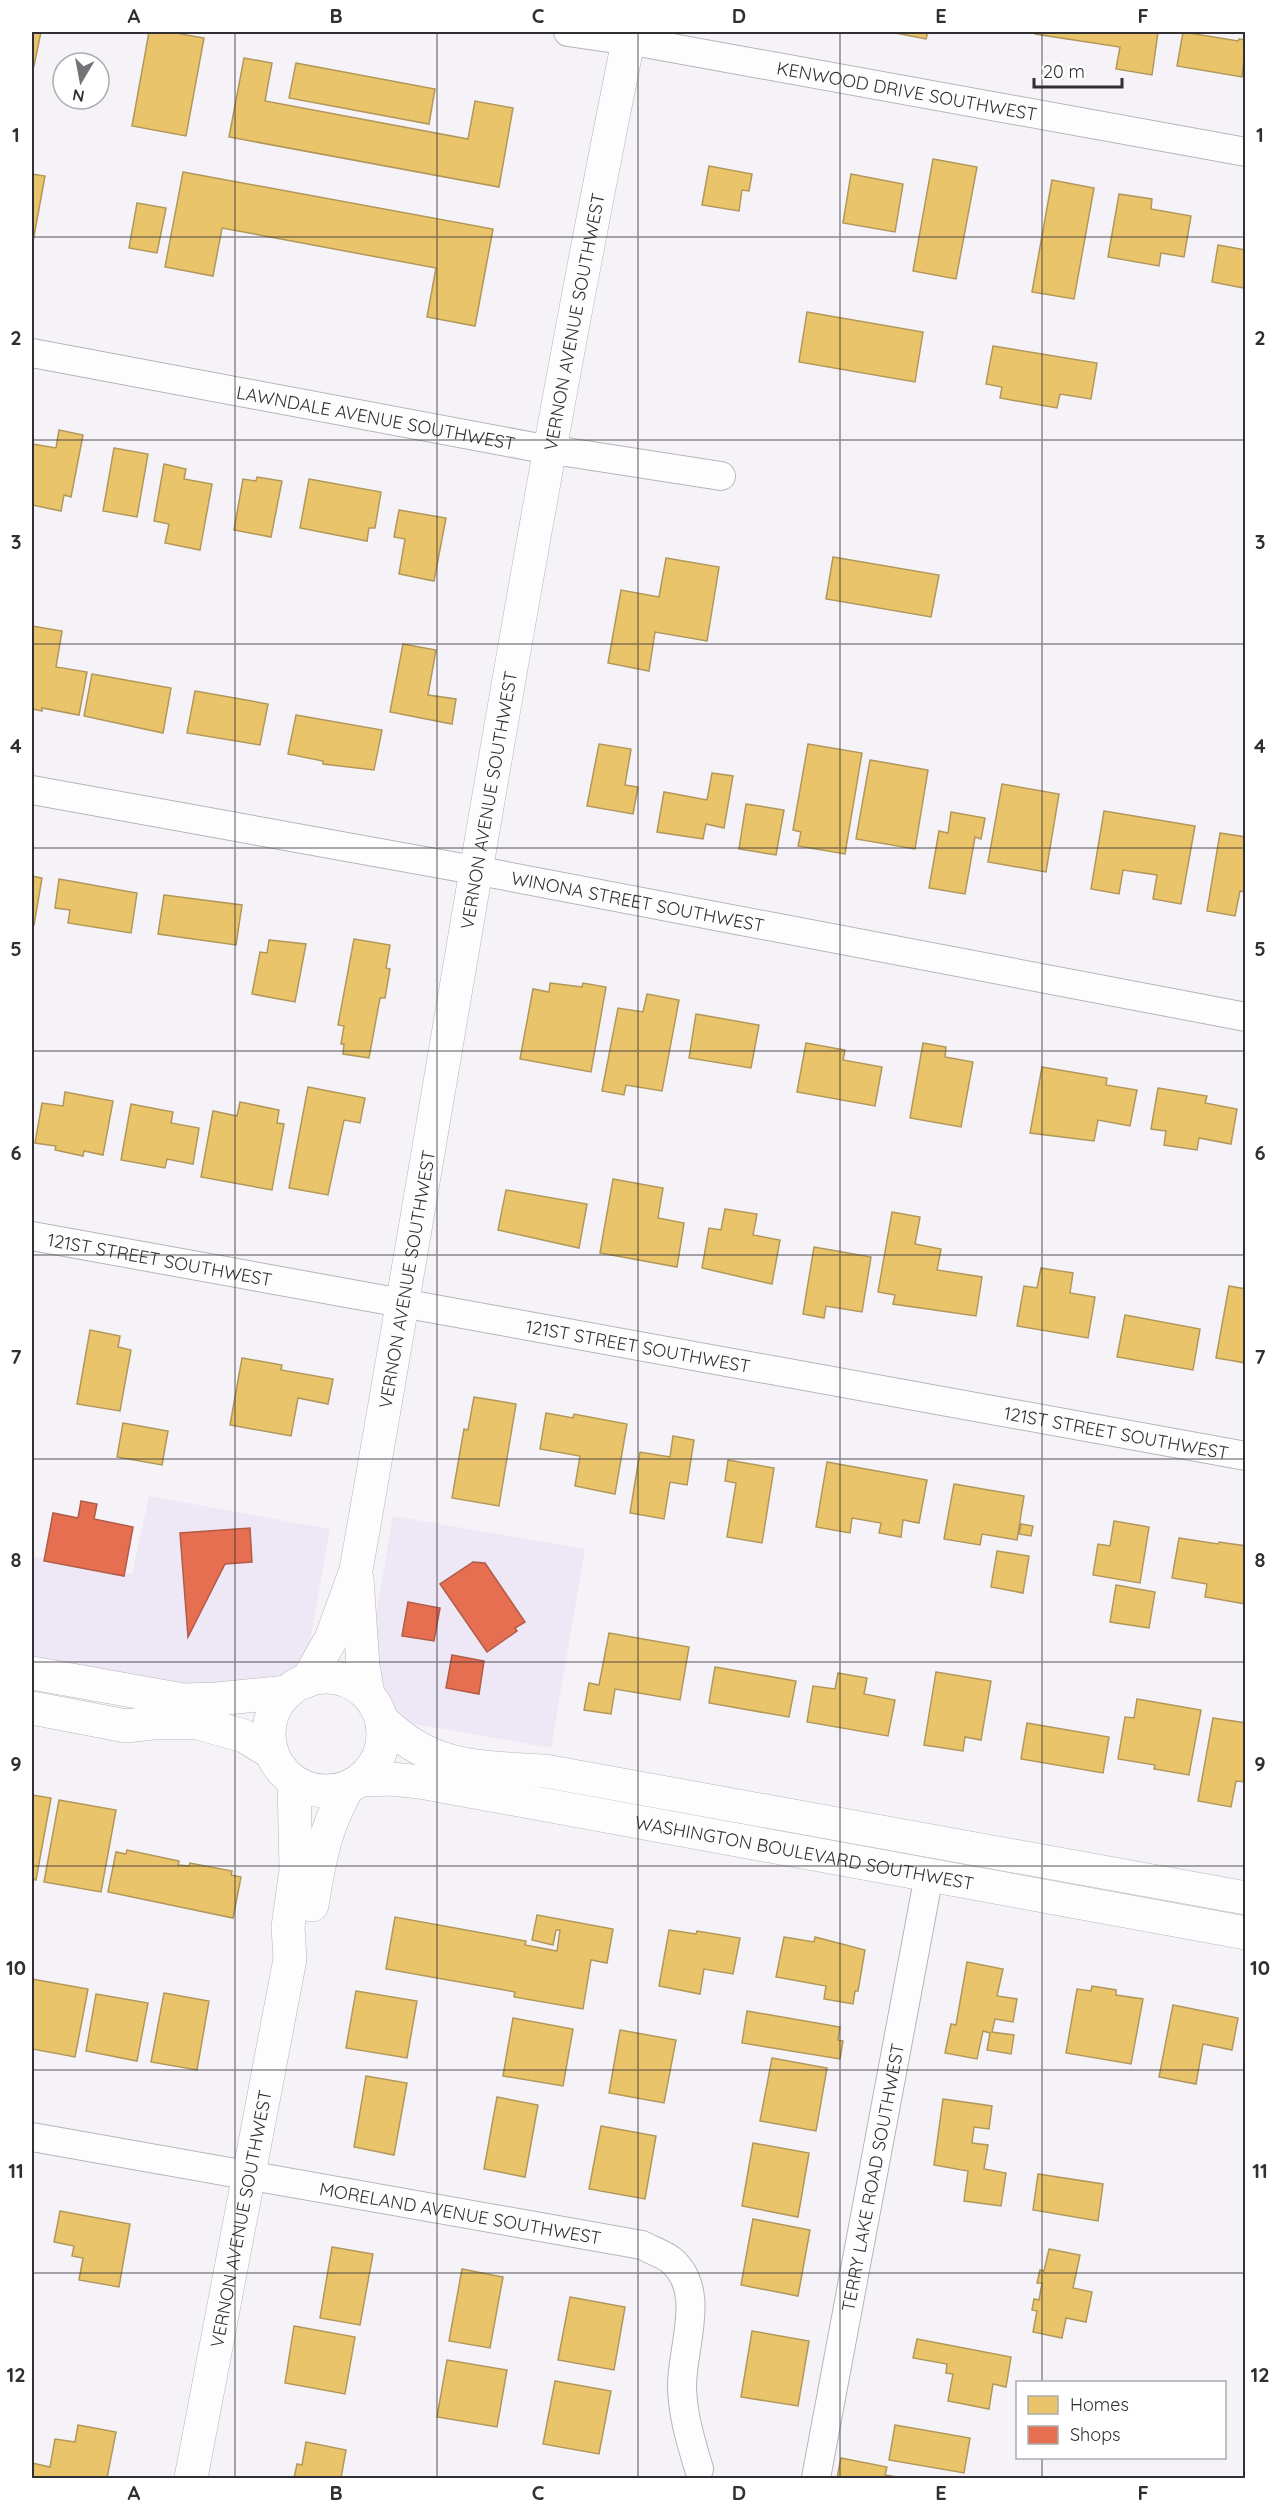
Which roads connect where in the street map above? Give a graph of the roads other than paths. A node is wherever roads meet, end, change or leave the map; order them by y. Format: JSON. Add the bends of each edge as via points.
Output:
{"nodes":[{"id":1,"x":568,"y":32,"type":"edge"},
{"id":2,"x":629,"y":36,"type":"edge"},
{"id":3,"x":1245,"y":152,"type":"edge"},
{"id":4,"x":32,"y":353,"type":"edge"},
{"id":5,"x":549,"y":449,"type":"junction"},
{"id":6,"x":721,"y":476,"type":"dead end"},
{"id":7,"x":32,"y":790,"type":"edge"},
{"id":8,"x":474,"y":870,"type":"junction"},
{"id":9,"x":1245,"y":1017,"type":"edge"},
{"id":10,"x":32,"y":1236,"type":"edge"},
{"id":11,"x":402,"y":1303,"type":"junction"},
{"id":12,"x":1245,"y":1456,"type":"edge"},
{"id":13,"x":356,"y":1570,"type":"junction"},
{"id":14,"x":32,"y":1673,"type":"edge"},
{"id":15,"x":297,"y":1686,"type":"junction"},
{"id":16,"x":32,"y":1708,"type":"edge"},
{"id":17,"x":375,"y":1708,"type":"junction"},
{"id":18,"x":272,"y":1753,"type":"junction"},
{"id":19,"x":294,"y":1782,"type":"junction"},
{"id":20,"x":355,"y":1784,"type":"junction"},
{"id":21,"x":929,"y":1875,"type":"junction"},
{"id":22,"x":1245,"y":1898,"type":"edge"},
{"id":23,"x":1245,"y":1933,"type":"edge"},
{"id":24,"x":290,"y":1959,"type":"junction"},
{"id":25,"x":32,"y":2137,"type":"edge"},
{"id":26,"x":249,"y":2177,"type":"junction"},
{"id":27,"x":699,"y":2469,"type":"dead end"},
{"id":28,"x":191,"y":2478,"type":"edge"},
{"id":29,"x":816,"y":2478,"type":"edge"}],
"edges":[{"from":1,"to":2,"type":"street","name":"KENWOOD DRIVE SOUTHWEST"},
{"from":2,"to":3,"type":"street","name":"KENWOOD DRIVE SOUTHWEST"},
{"from":2,"to":5,"type":"street","name":"VERNON AVENUE SOUTHWEST"},
{"from":4,"to":5,"type":"street","name":"LAWNDALE AVENUE SOUTHWEST"},
{"from":5,"to":6,"type":"street","name":"LAWNDALE AVENUE SOUTHWEST"},
{"from":5,"to":8,"type":"street","name":"VERNON AVENUE SOUTHWEST"},
{"from":7,"to":8,"type":"street","name":"WINONA STREET SOUTHWEST"},
{"from":8,"to":9,"type":"street","name":"WINONA STREET SOUTHWEST"},
{"from":8,"to":11,"type":"street","name":"VERNON AVENUE SOUTHWEST"},
{"from":10,"to":11,"type":"street","name":"121ST STREET SOUTHWEST"},
{"from":11,"to":12,"type":"street","name":"121ST STREET SOUTHWEST"},
{"from":11,"to":13,"type":"street","name":"VERNON AVENUE SOUTHWEST"},
{"from":13,"to":15,"type":"street","name":"VERNON AVENUE SOUTHWEST","via":[[331,1639]]},
{"from":13,"to":17,"type":"street","name":"VERNON AVENUE SOUTHWEST","via":[[363,1666]]},
{"from":14,"to":15,"type":"street","via":[[183,1700],[217,1699]]},
{"from":15,"to":17,"type":"street","via":[[333,1677],[352,1683]]},
{"from":15,"to":18,"type":"street","via":[[281,1698],[272,1716],[268,1735]]},
{"from":16,"to":18,"type":"street","via":[[126,1726],[198,1723],[244,1737]]},
{"from":17,"to":20,"type":"street","via":[[384,1730],[382,1749],[375,1766]]},
{"from":17,"to":22,"type":"street","name":"WASHINGTON BOULEVARD SOUTHWEST","via":[[419,1748],[449,1762],[545,1771]]},
{"from":18,"to":19,"type":"street","via":[[280,1769]]},
{"from":19,"to":20,"type":"street","via":[[310,1790],[328,1792]]},
{"from":19,"to":24,"type":"street","name":"VERNON AVENUE SOUTHWEST","via":[[296,1870],[288,1927]]},
{"from":20,"to":21,"type":"street","name":"WASHINGTON BOULEVARD SOUTHWEST","via":[[392,1779],[420,1782]]},
{"from":20,"to":24,"type":"street","name":"VERNON AVENUE SOUTHWEST","via":[[332,1814],[307,1929]]},
{"from":21,"to":23,"type":"street","name":"WASHINGTON BOULEVARD SOUTHWEST"},
{"from":21,"to":29,"type":"street","name":"TERRY LAKE ROAD SOUTHWEST"},
{"from":24,"to":26,"type":"street","name":"VERNON AVENUE SOUTHWEST"},
{"from":25,"to":26,"type":"street","name":"MORELAND AVENUE SOUTHWEST"},
{"from":26,"to":27,"type":"street","name":"MORELAND AVENUE SOUTHWEST","via":[[642,2245],[671,2260],[688,2284],[691,2312],[682,2385],[685,2422]]},
{"from":26,"to":28,"type":"street","name":"VERNON AVENUE SOUTHWEST"}]}
